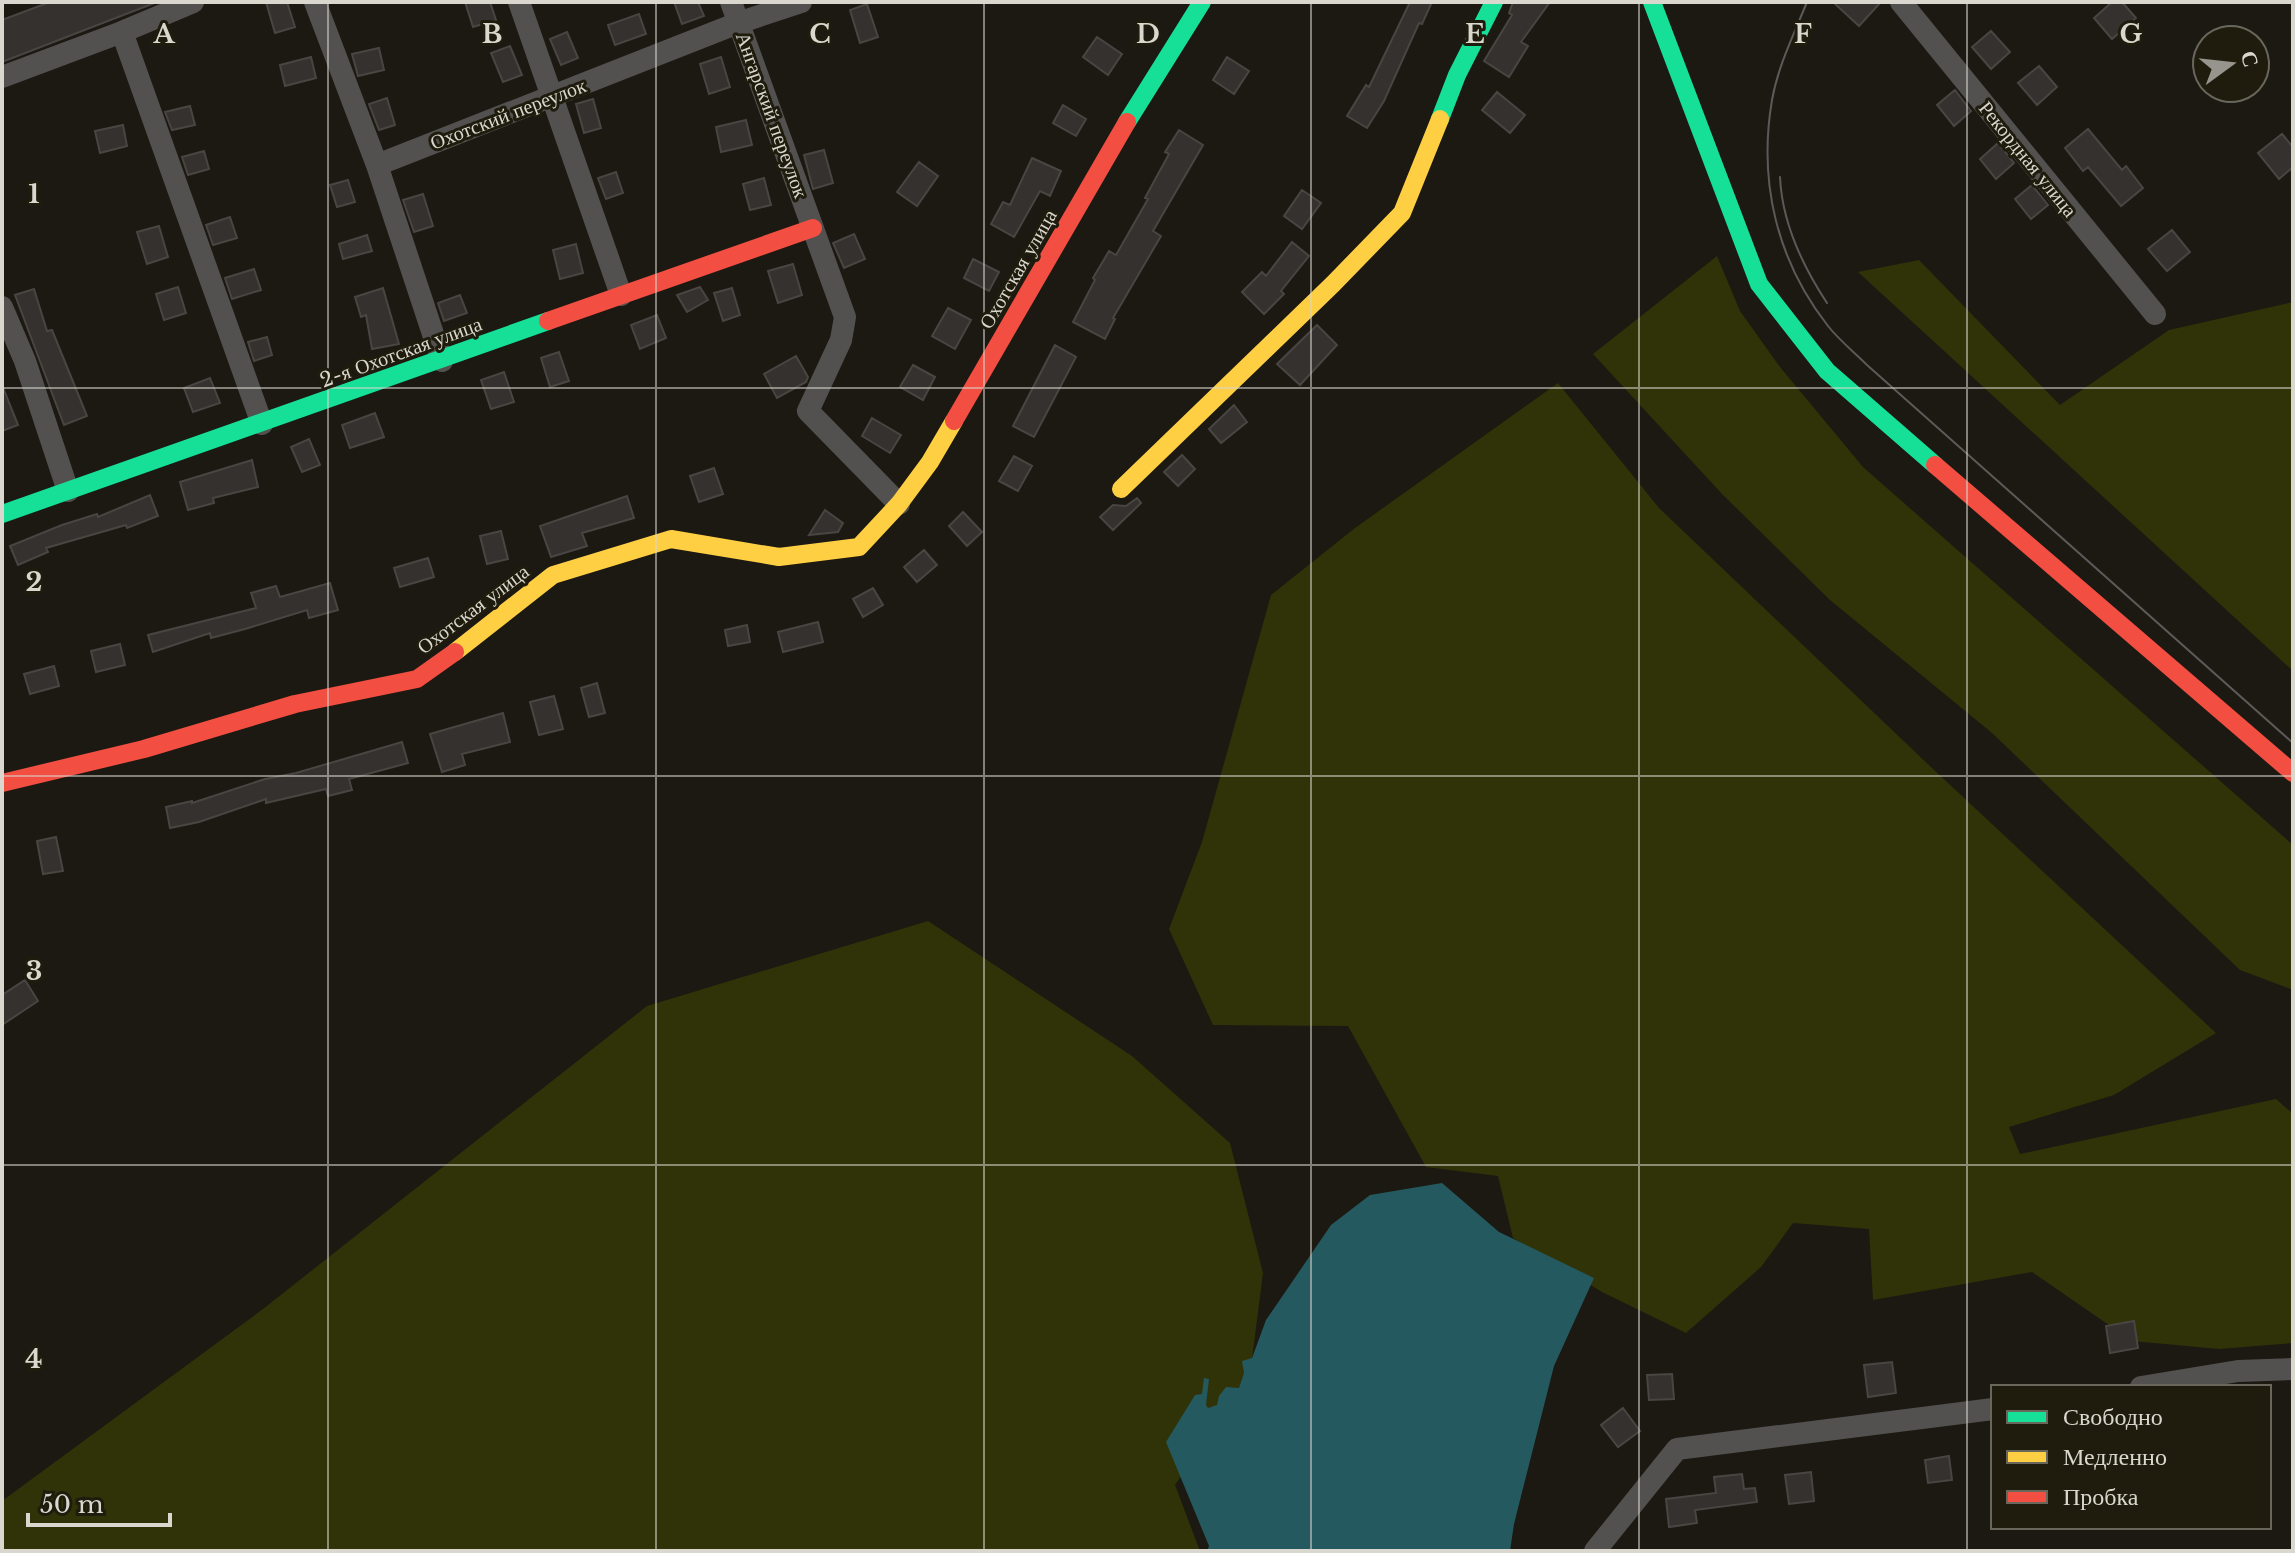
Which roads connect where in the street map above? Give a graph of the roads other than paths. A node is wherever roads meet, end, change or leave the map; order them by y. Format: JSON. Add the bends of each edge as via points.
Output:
{"nodes":[{"id":1,"x":193,"y":2,"type":"edge"},
{"id":2,"x":315,"y":2,"type":"edge"},
{"id":3,"x":519,"y":2,"type":"edge"},
{"id":4,"x":801,"y":2,"type":"edge"},
{"id":5,"x":1202,"y":2,"type":"edge"},
{"id":6,"x":1494,"y":2,"type":"edge"},
{"id":7,"x":1652,"y":2,"type":"edge"},
{"id":8,"x":1901,"y":2,"type":"edge"},
{"id":9,"x":735,"y":13,"type":"edge"},
{"id":10,"x":122,"y":32,"type":"junction"},
{"id":11,"x":2,"y":77,"type":"edge"},
{"id":12,"x":553,"y":98,"type":"junction"},
{"id":13,"x":377,"y":165,"type":"junction"},
{"id":14,"x":813,"y":228,"type":"junction"},
{"id":15,"x":621,"y":295,"type":"junction"},
{"id":16,"x":2,"y":307,"type":"edge"},
{"id":17,"x":2155,"y":314,"type":"dead end"},
{"id":18,"x":442,"y":361,"type":"junction"},
{"id":19,"x":262,"y":424,"type":"junction"},
{"id":20,"x":1121,"y":489,"type":"dead end"},
{"id":21,"x":68,"y":491,"type":"junction"},
{"id":22,"x":899,"y":504,"type":"junction"},
{"id":23,"x":2,"y":514,"type":"edge"},
{"id":24,"x":2293,"y":773,"type":"edge"},
{"id":25,"x":2,"y":783,"type":"edge"},
{"id":26,"x":2293,"y":1369,"type":"edge"},
{"id":27,"x":2153,"y":1385,"type":"edge"},
{"id":28,"x":1991,"y":1409,"type":"edge"},
{"id":29,"x":1595,"y":1551,"type":"edge"}],
"edges":[{"from":1,"to":10,"type":"street"},
{"from":2,"to":13,"type":"street"},
{"from":3,"to":12,"type":"street"},
{"from":4,"to":9,"type":"street","name":"Охотский переулок"},
{"from":5,"to":22,"type":"street","name":"Охотская улица","via":[[930,462]]},
{"from":6,"to":20,"type":"street","via":[[1457,75],[1402,213]]},
{"from":7,"to":24,"type":"street","via":[[1759,284],[1827,371]]},
{"from":8,"to":17,"type":"street","name":"Рекордная улица"},
{"from":9,"to":12,"type":"street","name":"Охотский переулок"},
{"from":9,"to":14,"type":"street","name":"Ангарский переулок"},
{"from":10,"to":11,"type":"street"},
{"from":10,"to":19,"type":"street"},
{"from":12,"to":13,"type":"street","name":"Охотский переулок"},
{"from":12,"to":15,"type":"street"},
{"from":13,"to":18,"type":"street"},
{"from":14,"to":15,"type":"street","name":"2-я Охотская улица"},
{"from":14,"to":22,"type":"street","name":"Ангарский переулок","via":[[845,317],[841,340],[808,411]]},
{"from":15,"to":18,"type":"street","name":"2-я Охотская улица"},
{"from":16,"to":21,"type":"street"},
{"from":18,"to":19,"type":"street","name":"2-я Охотская улица"},
{"from":19,"to":21,"type":"street","name":"2-я Охотская улица"},
{"from":21,"to":23,"type":"street","name":"2-я Охотская улица"},
{"from":22,"to":25,"type":"street","name":"Охотская улица","via":[[859,547],[779,557],[671,539],[553,575],[417,679],[295,704],[144,749]]},
{"from":26,"to":27,"type":"street","via":[[2238,1371]]},
{"from":28,"to":29,"type":"street","via":[[1677,1449]]}]}
